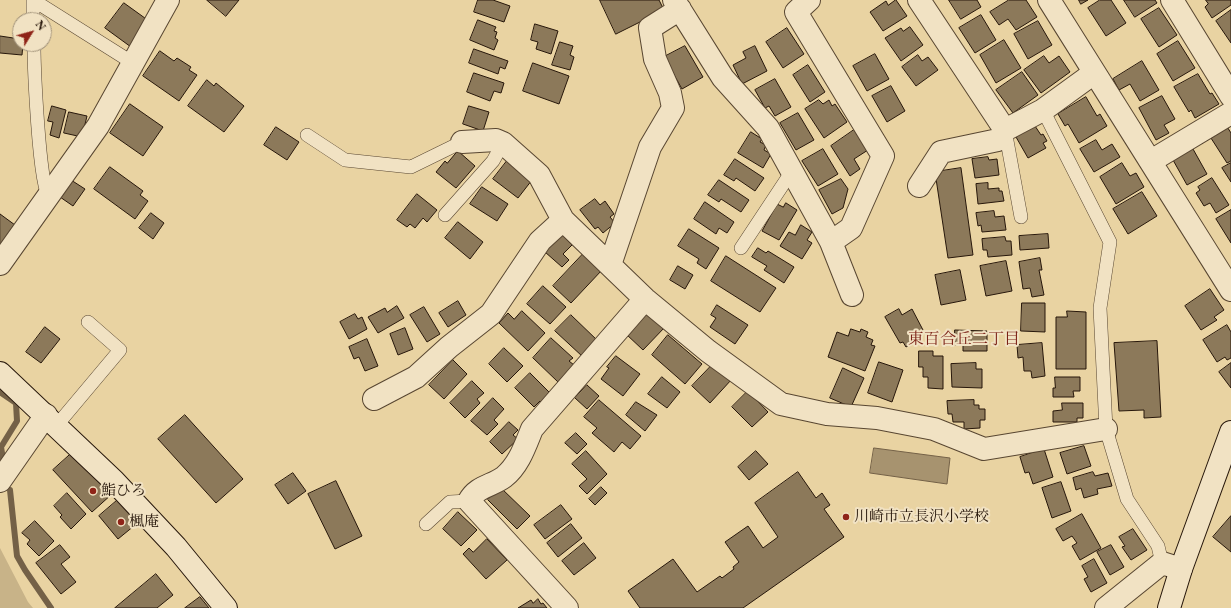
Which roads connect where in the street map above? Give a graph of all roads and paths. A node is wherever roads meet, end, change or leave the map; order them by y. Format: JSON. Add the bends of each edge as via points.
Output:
{"nodes":[{"id":1,"x":33,"y":0,"type":"edge"},
{"id":2,"x":168,"y":0,"type":"edge"},
{"id":3,"x":809,"y":0,"type":"edge"},
{"id":4,"x":919,"y":0,"type":"edge"},
{"id":5,"x":1049,"y":0,"type":"edge"},
{"id":6,"x":1172,"y":0,"type":"edge"},
{"id":7,"x":677,"y":5,"type":"edge"},
{"id":8,"x":33,"y":12,"type":"edge"},
{"id":9,"x":35,"y":52,"type":"edge"},
{"id":10,"x":133,"y":63,"type":"junction"},
{"id":11,"x":1094,"y":73,"type":"junction"},
{"id":12,"x":1231,"y":96,"type":"edge"},
{"id":13,"x":1043,"y":110,"type":"junction"},
{"id":14,"x":1231,"y":113,"type":"edge"},
{"id":15,"x":1005,"y":130,"type":"junction"},
{"id":16,"x":308,"y":135,"type":"dead end"},
{"id":17,"x":462,"y":142,"type":"joint"},
{"id":18,"x":503,"y":143,"type":"junction"},
{"id":19,"x":1151,"y":161,"type":"junction"},
{"id":20,"x":792,"y":170,"type":"junction"},
{"id":21,"x":920,"y":186,"type":"dead end"},
{"id":22,"x":49,"y":197,"type":"junction"},
{"id":23,"x":445,"y":215,"type":"dead end"},
{"id":24,"x":1020,"y":217,"type":"dead end"},
{"id":25,"x":564,"y":220,"type":"junction"},
{"id":26,"x":831,"y":242,"type":"junction"},
{"id":27,"x":741,"y":248,"type":"dead end"},
{"id":28,"x":0,"y":264,"type":"edge"},
{"id":29,"x":610,"y":265,"type":"junction"},
{"id":30,"x":1231,"y":290,"type":"edge"},
{"id":31,"x":852,"y":295,"type":"dead end"},
{"id":32,"x":645,"y":299,"type":"junction"},
{"id":33,"x":88,"y":322,"type":"dead end"},
{"id":34,"x":0,"y":373,"type":"edge"},
{"id":35,"x":374,"y":399,"type":"dead end"},
{"id":36,"x":51,"y":420,"type":"junction"},
{"id":37,"x":1106,"y":429,"type":"junction"},
{"id":38,"x":1231,"y":432,"type":"edge"},
{"id":39,"x":0,"y":481,"type":"edge"},
{"id":40,"x":469,"y":501,"type":"junction"},
{"id":41,"x":426,"y":524,"type":"dead end"},
{"id":42,"x":1172,"y":566,"type":"junction"},
{"id":43,"x":226,"y":608,"type":"edge"},
{"id":44,"x":567,"y":608,"type":"edge"},
{"id":45,"x":1106,"y":608,"type":"edge"},
{"id":46,"x":1169,"y":608,"type":"edge"}],
"edges":[{"from":1,"to":8,"type":"lane"},
{"from":1,"to":10,"type":"lane"},
{"from":2,"to":10,"type":"street"},
{"from":3,"to":26,"type":"street","via":[[796,12],[883,156],[851,228]]},
{"from":4,"to":15,"type":"street"},
{"from":5,"to":11,"type":"street"},
{"from":6,"to":12,"type":"street"},
{"from":7,"to":20,"type":"street","via":[[723,78],[768,128]]},
{"from":7,"to":29,"type":"street","via":[[650,28],[655,59],[670,93],[673,108],[650,147]]},
{"from":9,"to":22,"type":"lane","via":[[42,171],[45,193]]},
{"from":10,"to":22,"type":"street","via":[[98,126]]},
{"from":11,"to":13,"type":"street"},
{"from":11,"to":19,"type":"street"},
{"from":13,"to":15,"type":"street"},
{"from":13,"to":37,"type":"lane","via":[[1110,242],[1100,308]]},
{"from":14,"to":19,"type":"street"},
{"from":15,"to":21,"type":"street","via":[[998,140],[941,152]]},
{"from":15,"to":24,"type":"lane"},
{"from":16,"to":17,"type":"lane","via":[[345,160],[411,167]]},
{"from":17,"to":18,"type":"street","via":[[496,140]]},
{"from":18,"to":23,"type":"lane","via":[[493,161]]},
{"from":18,"to":25,"type":"street","via":[[539,174]]},
{"from":19,"to":30,"type":"street"},
{"from":20,"to":26,"type":"street"},
{"from":20,"to":27,"type":"lane"},
{"from":22,"to":28,"type":"street"},
{"from":25,"to":29,"type":"street"},
{"from":25,"to":35,"type":"street","via":[[540,240],[491,314],[416,377]]},
{"from":26,"to":31,"type":"street"},
{"from":29,"to":32,"type":"street"},
{"from":32,"to":37,"type":"street","via":[[708,351],[781,404],[827,414],[877,418],[934,429],[984,449]]},
{"from":32,"to":40,"type":"street","via":[[532,429],[522,455],[504,476],[474,493]]},
{"from":33,"to":36,"type":"lane","via":[[120,350]]},
{"from":34,"to":36,"type":"street"},
{"from":36,"to":39,"type":"street"},
{"from":36,"to":43,"type":"street","via":[[171,541]]},
{"from":37,"to":42,"type":"lane","via":[[1127,498]]},
{"from":38,"to":42,"type":"street"},
{"from":40,"to":41,"type":"lane","via":[[450,502]]},
{"from":40,"to":44,"type":"street"},
{"from":42,"to":45,"type":"street"},
{"from":42,"to":46,"type":"street"}]}
